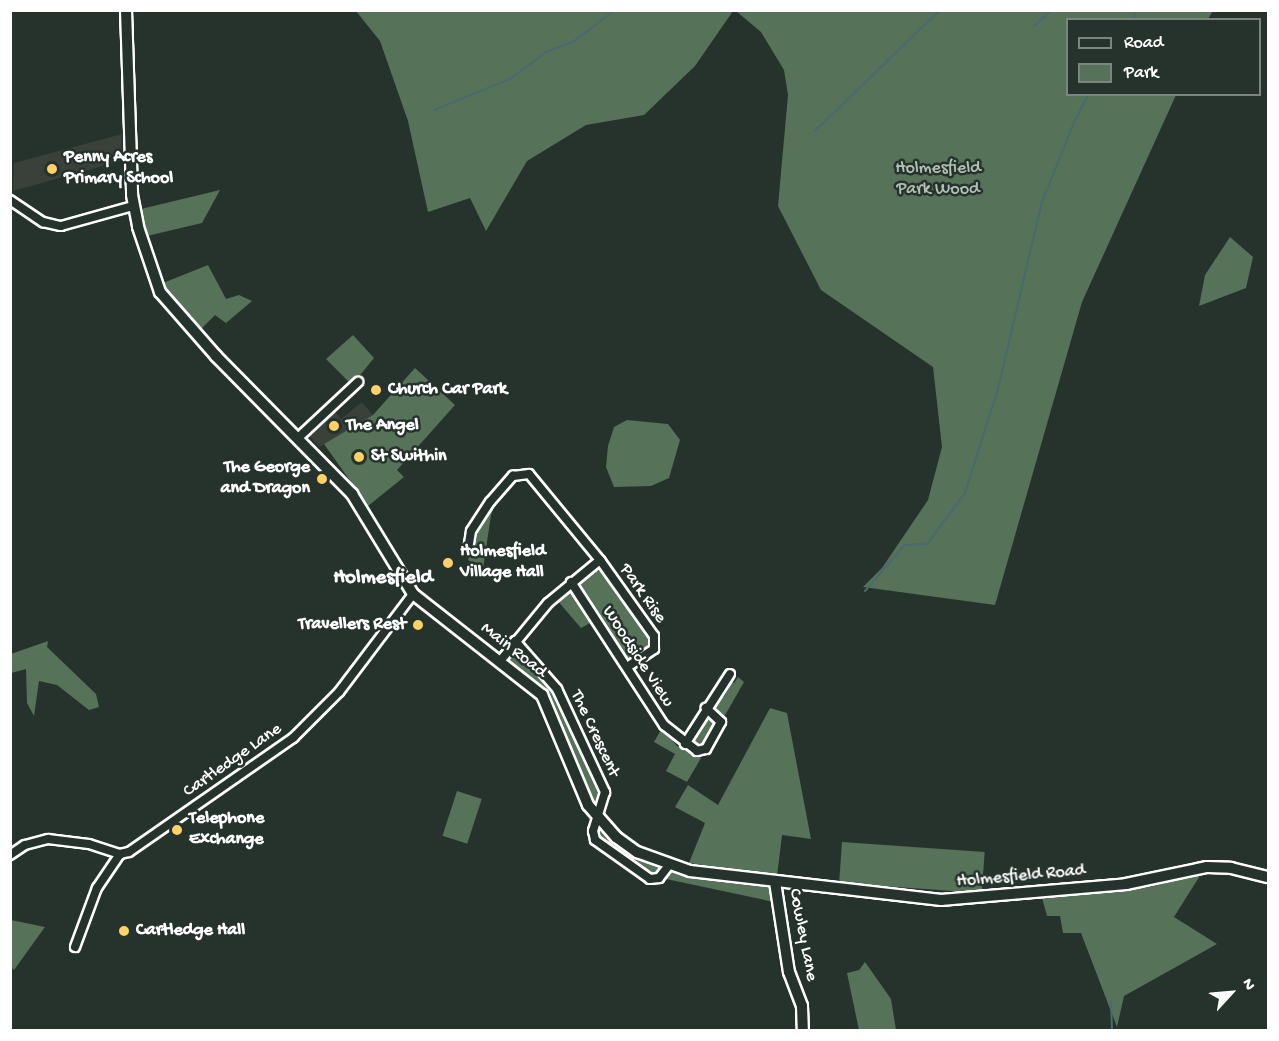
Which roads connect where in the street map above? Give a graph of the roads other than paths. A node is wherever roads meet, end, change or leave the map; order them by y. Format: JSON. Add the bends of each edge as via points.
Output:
{"nodes":[{"id":1,"x":126,"y":10,"type":"edge"},
{"id":2,"x":10,"y":200,"type":"edge"},
{"id":3,"x":133,"y":206,"type":"junction"},
{"id":4,"x":358,"y":382,"type":"dead end"},
{"id":5,"x":299,"y":437,"type":"junction"},
{"id":6,"x":468,"y":550,"type":"dead end"},
{"id":7,"x":600,"y":560,"type":"junction"},
{"id":8,"x":571,"y":582,"type":"junction"},
{"id":9,"x":413,"y":594,"type":"junction"},
{"id":10,"x":515,"y":641,"type":"junction"},
{"id":11,"x":501,"y":660,"type":"junction"},
{"id":12,"x":627,"y":668,"type":"junction"},
{"id":13,"x":730,"y":675,"type":"dead end"},
{"id":14,"x":706,"y":708,"type":"junction"},
{"id":15,"x":684,"y":744,"type":"junction"},
{"id":16,"x":596,"y":818,"type":"junction"},
{"id":17,"x":120,"y":854,"type":"junction"},
{"id":18,"x":10,"y":855,"type":"edge"},
{"id":19,"x":669,"y":865,"type":"junction"},
{"id":20,"x":1269,"y":878,"type":"edge"},
{"id":21,"x":775,"y":882,"type":"junction"},
{"id":22,"x":75,"y":947,"type":"dead end"},
{"id":23,"x":803,"y":1030,"type":"edge"}],
"edges":[{"from":1,"to":3,"type":"main road"},
{"from":2,"to":3,"type":"street","via":[[43,222],[61,225]]},
{"from":3,"to":5,"type":"main road","via":[[154,279],[168,304]]},
{"from":4,"to":5,"type":"street"},
{"from":5,"to":9,"type":"main road","via":[[352,494]]},
{"from":6,"to":7,"type":"street","name":"Park Rise","via":[[471,531],[490,502],[513,476],[525,472]]},
{"from":7,"to":8,"type":"street"},
{"from":7,"to":12,"type":"street","name":"Park Rise","via":[[655,641],[654,649]]},
{"from":8,"to":10,"type":"street"},
{"from":8,"to":12,"type":"street","name":"Woodside View"},
{"from":9,"to":11,"type":"main road","name":"Main Road"},
{"from":9,"to":17,"type":"street","name":"Cartledge Lane","via":[[339,692],[293,738],[129,852]]},
{"from":10,"to":11,"type":"street"},
{"from":10,"to":16,"type":"street","name":"The Crescent","via":[[546,673],[570,715],[605,792]]},
{"from":11,"to":16,"type":"main road","name":"Main Road","via":[[542,695],[581,792]]},
{"from":12,"to":15,"type":"street","name":"Woodside View","via":[[664,726]]},
{"from":13,"to":14,"type":"street"},
{"from":14,"to":15,"type":"street"},
{"from":14,"to":15,"type":"street","via":[[721,722],[710,744],[702,751]]},
{"from":16,"to":19,"type":"main road","name":"Main Road","via":[[637,852]]},
{"from":16,"to":19,"type":"street","name":"Main Road","via":[[595,840],[629,867],[655,880]]},
{"from":17,"to":18,"type":"street","via":[[88,844],[48,839],[25,845]]},
{"from":17,"to":22,"type":"street","name":"Cartledge Lane","via":[[97,888]]},
{"from":19,"to":21,"type":"main road","name":"Main Road"},
{"from":20,"to":21,"type":"main road","name":"Holmesfield Road","via":[[1231,868],[1207,867],[1126,884],[956,900]]},
{"from":21,"to":23,"type":"main road","name":"Cowley Lane","via":[[789,972],[802,1006]]}]}
